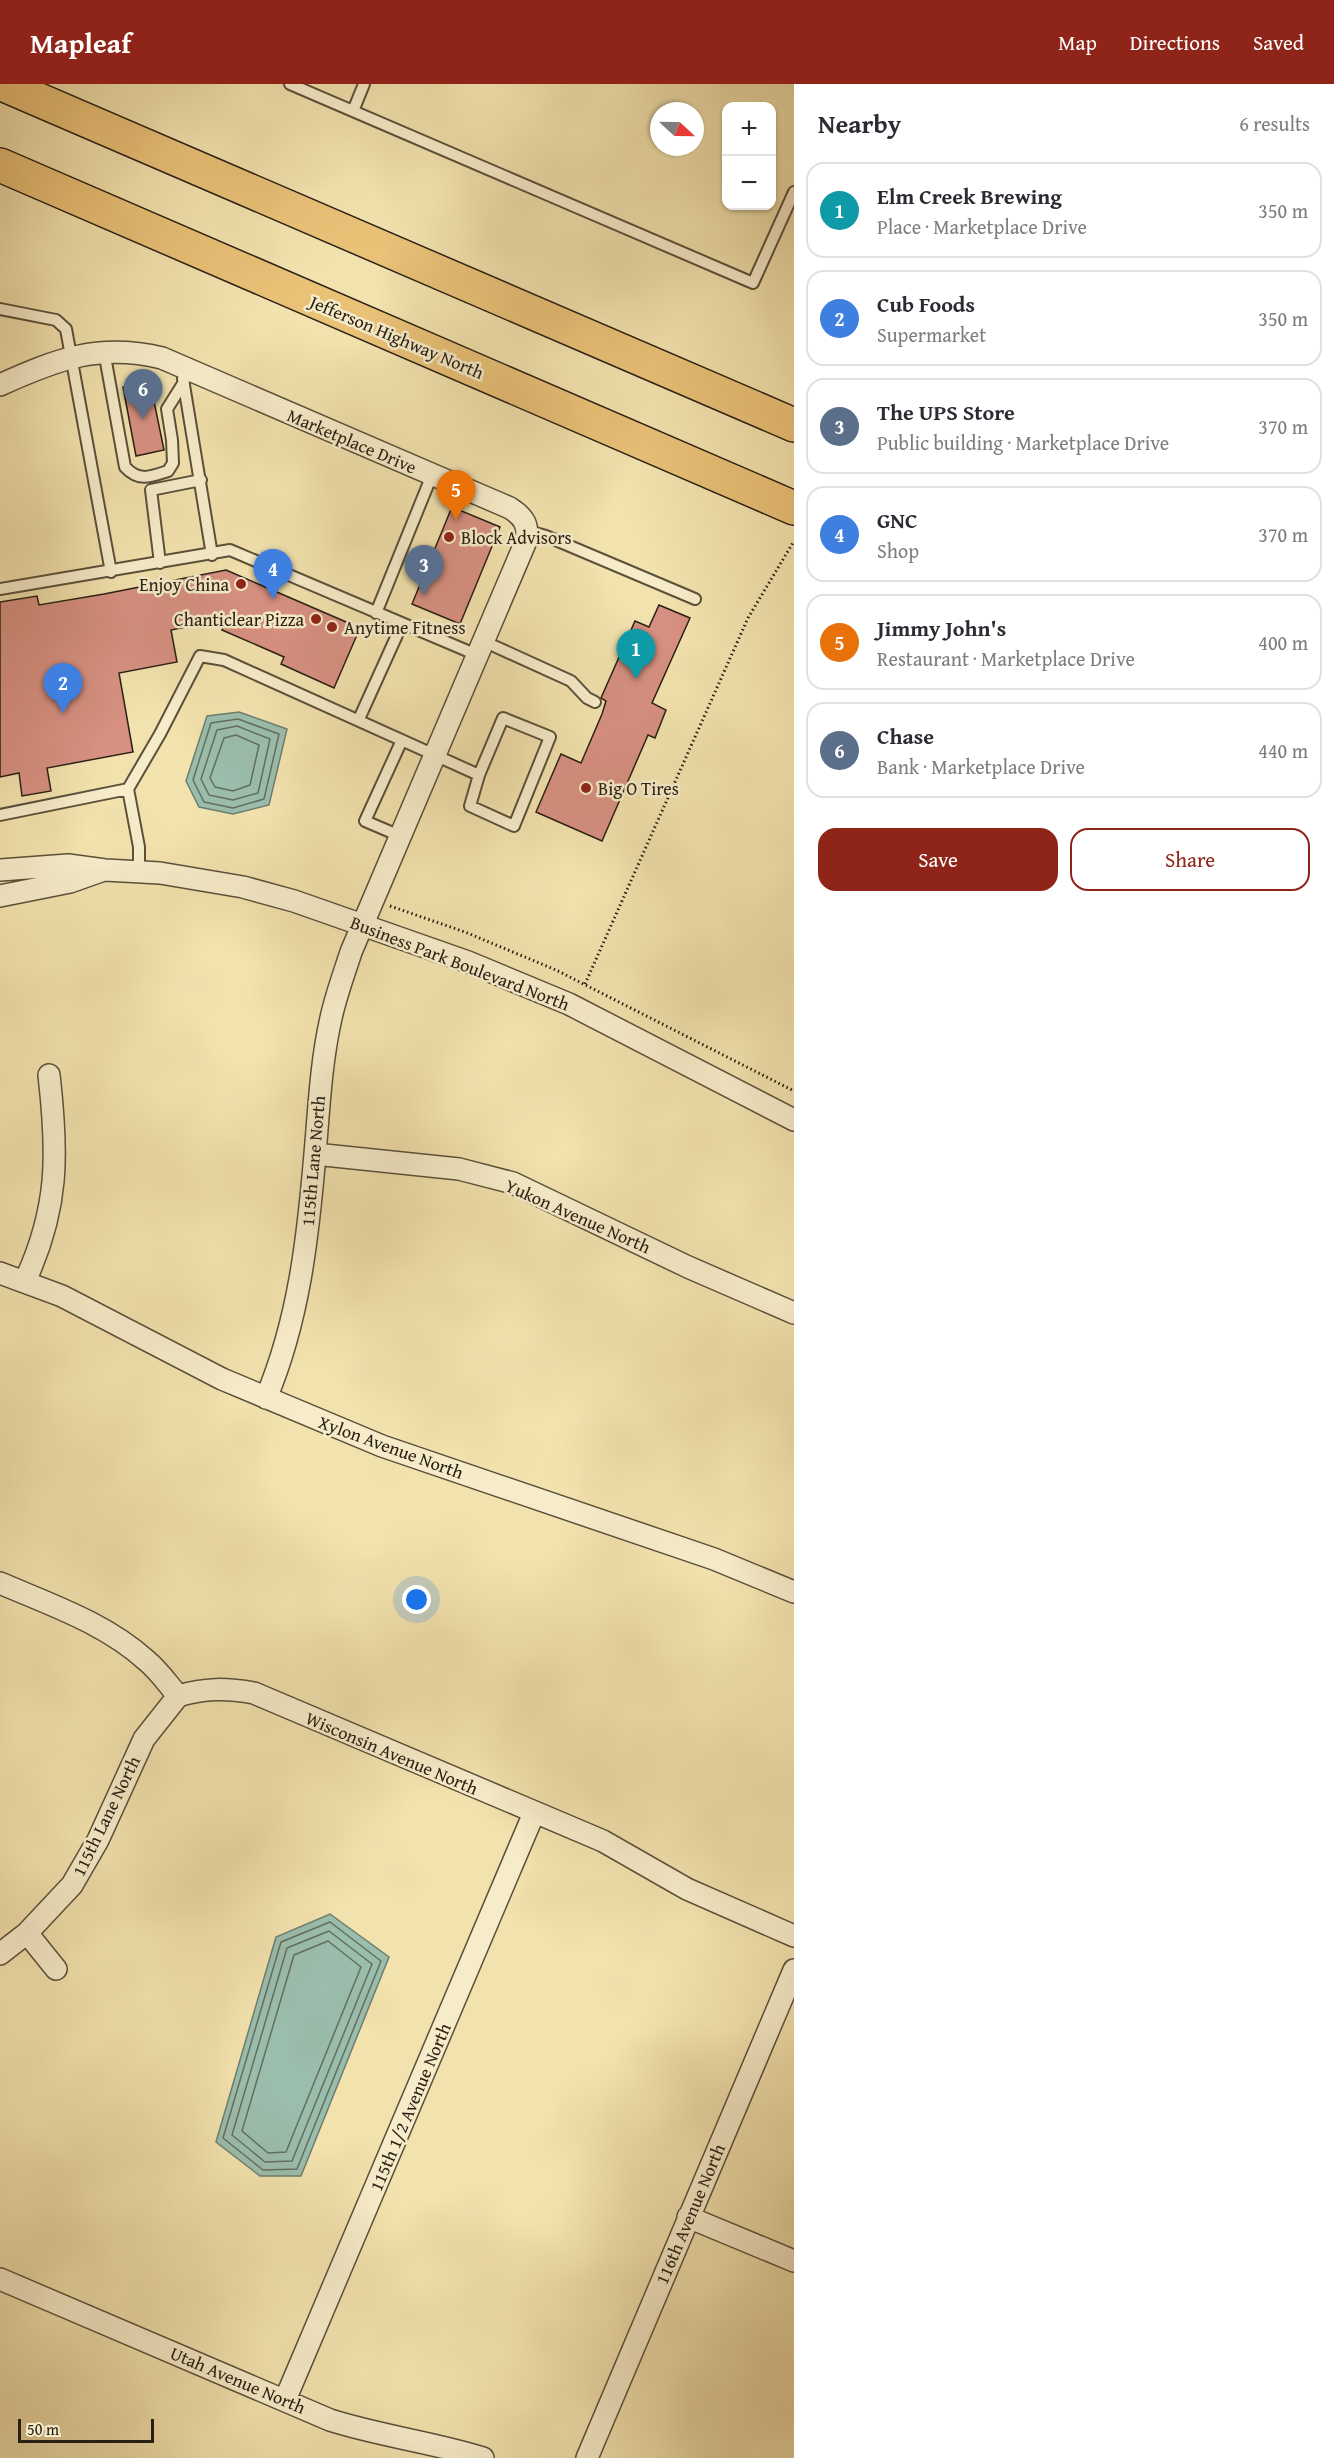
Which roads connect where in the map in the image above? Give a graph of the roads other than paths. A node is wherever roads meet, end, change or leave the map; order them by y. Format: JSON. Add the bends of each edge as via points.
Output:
{"nodes":[{"id":1,"x":2,"y":84,"type":"edge"},
{"id":2,"x":290,"y":84,"type":"edge"},
{"id":3,"x":364,"y":84,"type":"edge"},
{"id":4,"x":353,"y":111,"type":"junction"},
{"id":5,"x":0,"y":165,"type":"edge"},
{"id":6,"x":794,"y":192,"type":"edge"},
{"id":7,"x":0,"y":309,"type":"edge"},
{"id":8,"x":104,"y":350,"type":"junction"},
{"id":9,"x":73,"y":356,"type":"junction"},
{"id":10,"x":182,"y":374,"type":"junction"},
{"id":11,"x":0,"y":385,"type":"edge"},
{"id":12,"x":794,"y":425,"type":"edge"},
{"id":13,"x":432,"y":475,"type":"junction"},
{"id":14,"x":201,"y":480,"type":"junction"},
{"id":15,"x":794,"y":508,"type":"edge"},
{"id":16,"x":528,"y":531,"type":"junction"},
{"id":17,"x":212,"y":555,"type":"junction"},
{"id":18,"x":160,"y":563,"type":"junction"},
{"id":19,"x":111,"y":572,"type":"junction"},
{"id":20,"x":0,"y":590,"type":"edge"},
{"id":21,"x":695,"y":599,"type":"dead end"},
{"id":22,"x":376,"y":613,"type":"junction"},
{"id":23,"x":402,"y":624,"type":"junction"},
{"id":24,"x":480,"y":648,"type":"junction"},
{"id":25,"x":595,"y":702,"type":"dead end"},
{"id":26,"x":359,"y":719,"type":"junction"},
{"id":27,"x":402,"y":740,"type":"junction"},
{"id":28,"x":434,"y":754,"type":"junction"},
{"id":29,"x":479,"y":775,"type":"junction"},
{"id":30,"x":128,"y":789,"type":"junction"},
{"id":31,"x":0,"y":815,"type":"edge"},
{"id":32,"x":400,"y":836,"type":"junction"},
{"id":33,"x":0,"y":870,"type":"edge"},
{"id":34,"x":105,"y":870,"type":"junction"},
{"id":35,"x":139,"y":871,"type":"junction"},
{"id":36,"x":0,"y":896,"type":"edge"},
{"id":37,"x":363,"y":924,"type":"junction"},
{"id":38,"x":49,"y":1075,"type":"dead end"},
{"id":39,"x":794,"y":1120,"type":"edge"},
{"id":40,"x":315,"y":1154,"type":"junction"},
{"id":41,"x":0,"y":1273,"type":"edge"},
{"id":42,"x":26,"y":1281,"type":"junction"},
{"id":43,"x":794,"y":1312,"type":"edge"},
{"id":44,"x":266,"y":1398,"type":"junction"},
{"id":45,"x":0,"y":1583,"type":"edge"},
{"id":46,"x":794,"y":1592,"type":"edge"},
{"id":47,"x":178,"y":1696,"type":"junction"},
{"id":48,"x":534,"y":1813,"type":"junction"},
{"id":49,"x":27,"y":1934,"type":"junction"},
{"id":50,"x":794,"y":1935,"type":"edge"},
{"id":51,"x":0,"y":1954,"type":"edge"},
{"id":52,"x":56,"y":1969,"type":"dead end"},
{"id":53,"x":794,"y":1970,"type":"edge"},
{"id":54,"x":688,"y":2217,"type":"junction"},
{"id":55,"x":794,"y":2261,"type":"edge"},
{"id":56,"x":0,"y":2279,"type":"edge"},
{"id":57,"x":285,"y":2400,"type":"junction"},
{"id":58,"x":483,"y":2458,"type":"edge"},
{"id":59,"x":587,"y":2458,"type":"edge"}],
"edges":[{"from":1,"to":12,"type":"highway"},
{"from":2,"to":4,"type":"lane"},
{"from":3,"to":4,"type":"lane"},
{"from":4,"to":6,"type":"lane","via":[[753,283]]},
{"from":5,"to":15,"type":"highway","name":"Jefferson Highway North"},
{"from":7,"to":9,"type":"lane","via":[[61,323]]},
{"from":8,"to":9,"type":"street","name":"Marketplace Drive"},
{"from":8,"to":10,"type":"street","name":"Marketplace Drive","via":[[162,358]]},
{"from":8,"to":10,"type":"lane","via":[[125,467],[133,476],[144,478],[168,471],[172,463],[167,409]]},
{"from":9,"to":11,"type":"street","name":"Marketplace Drive"},
{"from":9,"to":19,"type":"lane"},
{"from":10,"to":13,"type":"street","name":"Marketplace Drive"},
{"from":10,"to":14,"type":"lane"},
{"from":13,"to":16,"type":"street","name":"Marketplace Drive","via":[[510,508],[520,514]]},
{"from":13,"to":22,"type":"lane"},
{"from":14,"to":17,"type":"lane"},
{"from":14,"to":18,"type":"lane","via":[[150,490]]},
{"from":16,"to":21,"type":"lane"},
{"from":16,"to":24,"type":"street"},
{"from":17,"to":18,"type":"lane"},
{"from":17,"to":22,"type":"lane","via":[[230,550]]},
{"from":18,"to":19,"type":"lane"},
{"from":19,"to":20,"type":"lane"},
{"from":22,"to":23,"type":"lane"},
{"from":23,"to":24,"type":"lane"},
{"from":23,"to":26,"type":"lane"},
{"from":24,"to":25,"type":"lane","via":[[571,681]]},
{"from":24,"to":28,"type":"street"},
{"from":26,"to":27,"type":"lane"},
{"from":26,"to":30,"type":"lane","via":[[224,660],[200,656]]},
{"from":27,"to":28,"type":"lane"},
{"from":27,"to":32,"type":"lane","via":[[365,821]]},
{"from":28,"to":29,"type":"lane"},
{"from":28,"to":32,"type":"street"},
{"from":29,"to":29,"type":"lane","via":[[470,806],[514,826],[550,737],[503,718]]},
{"from":30,"to":31,"type":"lane"},
{"from":30,"to":35,"type":"lane","via":[[139,847]]},
{"from":32,"to":37,"type":"street"},
{"from":33,"to":34,"type":"street","name":"Business Park Boulevard North","via":[[68,865]]},
{"from":34,"to":35,"type":"street","name":"Business Park Boulevard North"},
{"from":34,"to":36,"type":"street","name":"Business Park Boulevard North","via":[[70,882]]},
{"from":35,"to":37,"type":"street","name":"Business Park Boulevard North","via":[[243,887]]},
{"from":37,"to":39,"type":"street","name":"Business Park Boulevard North","via":[[569,1004]]},
{"from":37,"to":40,"type":"street","name":"115th Lane North","via":[[331,1019]]},
{"from":38,"to":42,"type":"street","via":[[56,1138],[53,1195]]},
{"from":40,"to":43,"type":"street","name":"Yukon Avenue North","via":[[459,1169],[513,1184]]},
{"from":40,"to":44,"type":"street","name":"115th Lane North","via":[[298,1295],[290,1334]]},
{"from":41,"to":42,"type":"street","name":"Xylon Avenue North"},
{"from":42,"to":44,"type":"street","name":"Xylon Avenue North"},
{"from":44,"to":46,"type":"street","name":"Xylon Avenue North","via":[[382,1446],[714,1559]]},
{"from":45,"to":47,"type":"street","via":[[78,1616],[127,1644],[150,1663]]},
{"from":47,"to":48,"type":"street","name":"Wisconsin Avenue North","via":[[200,1689],[227,1688],[254,1694]]},
{"from":47,"to":49,"type":"street","name":"115th Lane North","via":[[144,1739],[77,1877]]},
{"from":48,"to":50,"type":"street","name":"Wisconsin Avenue North","via":[[603,1841],[687,1889]]},
{"from":48,"to":57,"type":"street","name":"115th 1/2 Avenue North"},
{"from":49,"to":51,"type":"street","name":"115th Lane North"},
{"from":49,"to":52,"type":"street"},
{"from":53,"to":54,"type":"street","name":"116th Avenue North"},
{"from":54,"to":55,"type":"street"},
{"from":54,"to":59,"type":"street","name":"116th Avenue North"},
{"from":56,"to":57,"type":"street","name":"Utah Avenue North"},
{"from":57,"to":58,"type":"street","name":"Utah Avenue North","via":[[370,2433]]}]}
